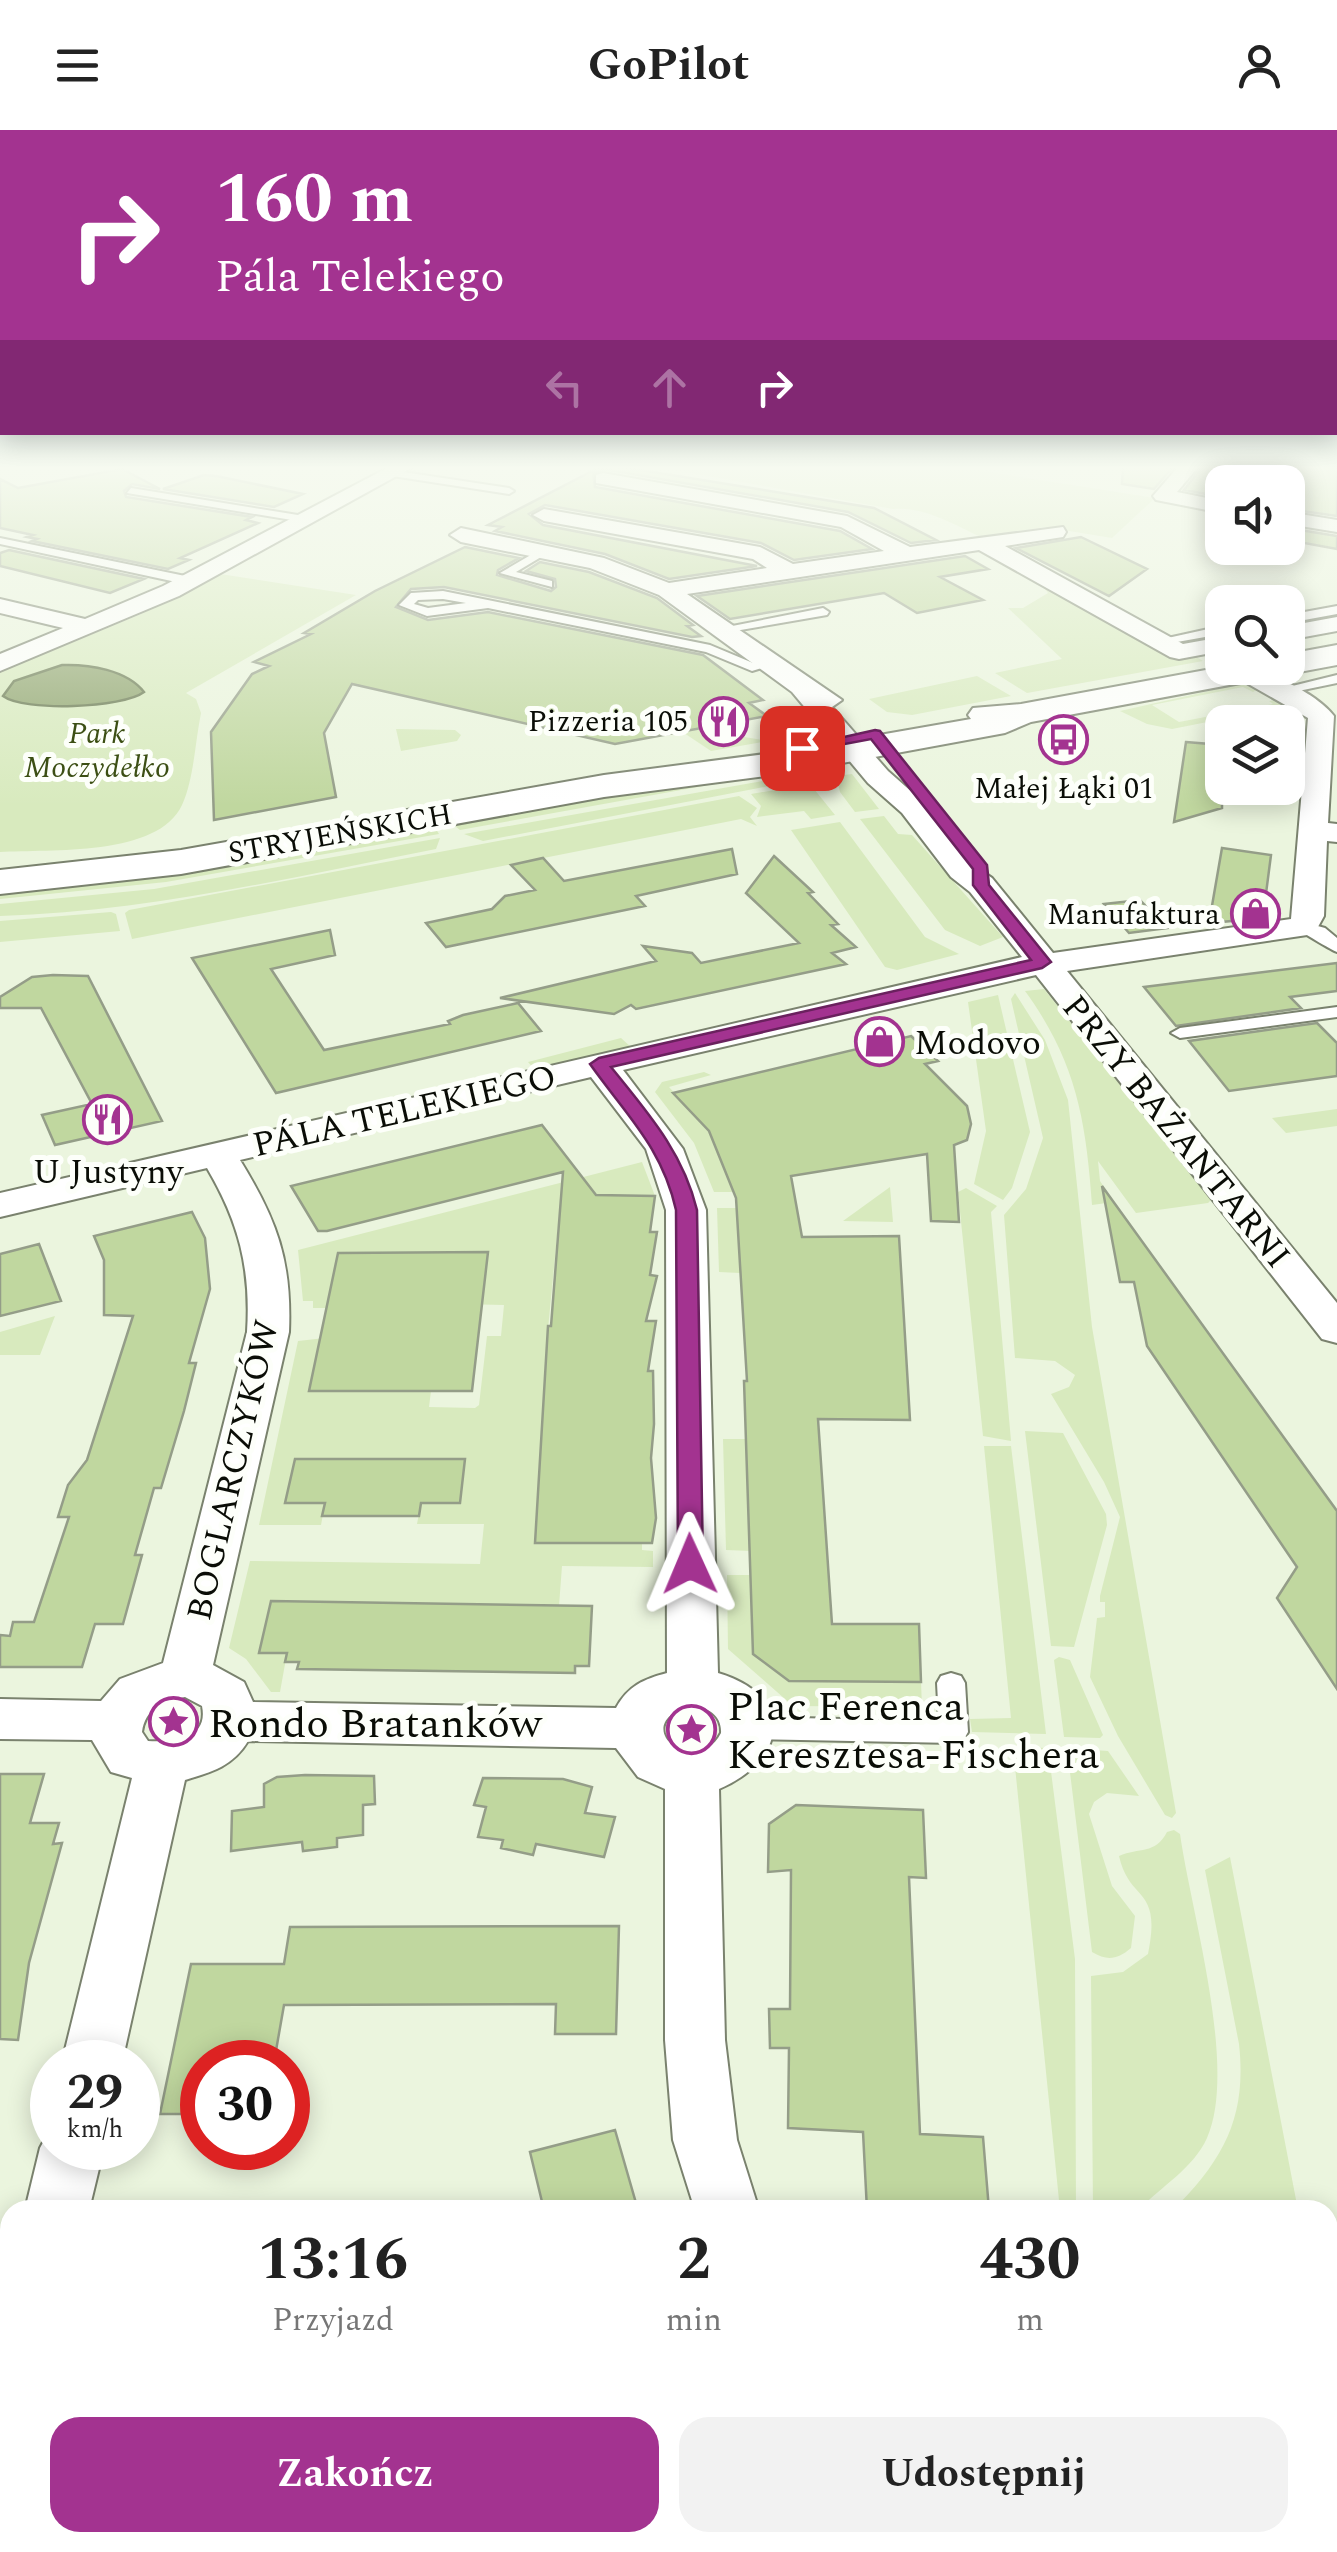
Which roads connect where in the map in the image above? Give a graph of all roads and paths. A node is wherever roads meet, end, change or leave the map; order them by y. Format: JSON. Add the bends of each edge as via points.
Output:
{"nodes":[{"id":1,"x":185,"y":580,"type":"edge"},
{"id":2,"x":533,"y":580,"type":"edge"},
{"id":3,"x":641,"y":580,"type":"edge"},
{"id":4,"x":731,"y":580,"type":"edge"},
{"id":5,"x":1051,"y":580,"type":"edge"},
{"id":6,"x":190,"y":581,"type":"joint"},
{"id":7,"x":548,"y":584,"type":"dead end"},
{"id":8,"x":667,"y":590,"type":"junction"},
{"id":9,"x":490,"y":604,"type":"junction"},
{"id":10,"x":0,"y":606,"type":"edge"},
{"id":11,"x":1337,"y":610,"type":"edge"},
{"id":12,"x":822,"y":612,"type":"dead end"},
{"id":13,"x":1305,"y":615,"type":"edge"},
{"id":14,"x":1337,"y":624,"type":"edge"},
{"id":15,"x":90,"y":627,"type":"junction"},
{"id":16,"x":724,"y":629,"type":"junction"},
{"id":17,"x":1305,"y":630,"type":"edge"},
{"id":18,"x":1205,"y":633,"type":"edge"},
{"id":19,"x":1160,"y":641,"type":"junction"},
{"id":20,"x":1205,"y":647,"type":"edge"},
{"id":21,"x":1337,"y":655,"type":"edge"},
{"id":22,"x":0,"y":663,"type":"edge"},
{"id":23,"x":770,"y":664,"type":"junction"},
{"id":24,"x":1305,"y":664,"type":"edge"},
{"id":25,"x":1305,"y":677,"type":"edge"},
{"id":26,"x":1337,"y":679,"type":"edge"},
{"id":27,"x":1205,"y":684,"type":"edge"},
{"id":28,"x":1283,"y":685,"type":"edge"},
{"id":29,"x":866,"y":743,"type":"junction"},
{"id":30,"x":1325,"y":832,"type":"edge"},
{"id":31,"x":0,"y":882,"type":"edge"},
{"id":32,"x":1303,"y":927,"type":"junction"},
{"id":33,"x":1337,"y":947,"type":"edge"},
{"id":34,"x":1042,"y":962,"type":"junction"},
{"id":35,"x":1337,"y":1012,"type":"edge"},
{"id":36,"x":1180,"y":1033,"type":"dead end"},
{"id":37,"x":599,"y":1064,"type":"junction"},
{"id":38,"x":218,"y":1154,"type":"junction"},
{"id":39,"x":0,"y":1205,"type":"edge"},
{"id":40,"x":1337,"y":1330,"type":"edge"},
{"id":41,"x":185,"y":1678,"type":"junction"},
{"id":42,"x":951,"y":1683,"type":"dead end"},
{"id":43,"x":692,"y":1686,"type":"junction"},
{"id":44,"x":0,"y":1719,"type":"edge"},
{"id":45,"x":116,"y":1721,"type":"junction"},
{"id":46,"x":231,"y":1721,"type":"junction"},
{"id":47,"x":634,"y":1728,"type":"junction"},
{"id":48,"x":748,"y":1728,"type":"junction"},
{"id":49,"x":162,"y":1765,"type":"junction"},
{"id":50,"x":692,"y":1773,"type":"junction"},
{"id":51,"x":97,"y":2040,"type":"edge"},
{"id":52,"x":67,"y":2170,"type":"edge"},
{"id":53,"x":59,"y":2200,"type":"edge"},
{"id":54,"x":723,"y":2200,"type":"edge"}],
"edges":[{"from":1,"to":6,"type":"lane"},
{"from":2,"to":7,"type":"lane"},
{"from":3,"to":8,"type":"street","name":"PRZY BAŻANTARNI"},
{"from":4,"to":8,"type":"street"},
{"from":5,"to":19,"type":"street"},
{"from":6,"to":15,"type":"street"},
{"from":8,"to":16,"type":"street","name":"PRZY BAŻANTARNI"},
{"from":9,"to":9,"type":"lane","via":[[427,595],[404,605],[427,612]]},
{"from":9,"to":23,"type":"lane","via":[[710,650],[752,666]]},
{"from":10,"to":15,"type":"street"},
{"from":11,"to":13,"type":"lane"},
{"from":12,"to":16,"type":"lane"},
{"from":14,"to":17,"type":"street"},
{"from":15,"to":22,"type":"street"},
{"from":16,"to":23,"type":"street","name":"PRZY BAŻANTARNI"},
{"from":18,"to":19,"type":"lane"},
{"from":19,"to":20,"type":"street","via":[[1179,652]]},
{"from":21,"to":24,"type":"street","name":"STRYJEŃSKICH"},
{"from":23,"to":29,"type":"street","name":"PRZY BAŻANTARNI"},
{"from":25,"to":26,"type":"lane"},
{"from":27,"to":29,"type":"street","name":"STRYJEŃSKICH"},
{"from":28,"to":30,"type":"street","via":[[1321,716]]},
{"from":29,"to":31,"type":"street","name":"STRYJEŃSKICH","via":[[181,862]]},
{"from":29,"to":34,"type":"street","name":"PRZY BAŻANTARNI"},
{"from":30,"to":32,"type":"street"},
{"from":32,"to":33,"type":"lane"},
{"from":32,"to":34,"type":"street","name":"PÁLA TELEKIEGO"},
{"from":34,"to":37,"type":"street","name":"PÁLA TELEKIEGO"},
{"from":34,"to":40,"type":"street","name":"PRZY BAŻANTARNI"},
{"from":35,"to":36,"type":"lane"},
{"from":37,"to":38,"type":"street","name":"PÁLA TELEKIEGO"},
{"from":37,"to":43,"type":"street","via":[[663,1144],[686,1210]]},
{"from":38,"to":39,"type":"street","name":"PÁLA TELEKIEGO"},
{"from":38,"to":41,"type":"street","name":"BOGLARCZYKÓW","via":[[264,1240],[270,1308]]},
{"from":41,"to":45,"type":"street","via":[[134,1695]]},
{"from":41,"to":46,"type":"street","via":[[202,1680],[226,1696]]},
{"from":42,"to":48,"type":"lane","via":[[954,1732]]},
{"from":43,"to":47,"type":"street","via":[[659,1693]]},
{"from":43,"to":48,"type":"street","via":[[726,1695]]},
{"from":44,"to":45,"type":"street"},
{"from":45,"to":49,"type":"street","via":[[120,1747],[130,1757]]},
{"from":46,"to":47,"type":"street"},
{"from":46,"to":49,"type":"street","via":[[199,1757]]},
{"from":47,"to":50,"type":"street","via":[[643,1754]]},
{"from":48,"to":50,"type":"street","via":[[736,1756]]},
{"from":49,"to":51,"type":"street"},
{"from":50,"to":54,"type":"street","via":[[695,2040],[705,2140]]},
{"from":52,"to":53,"type":"street"}]}
